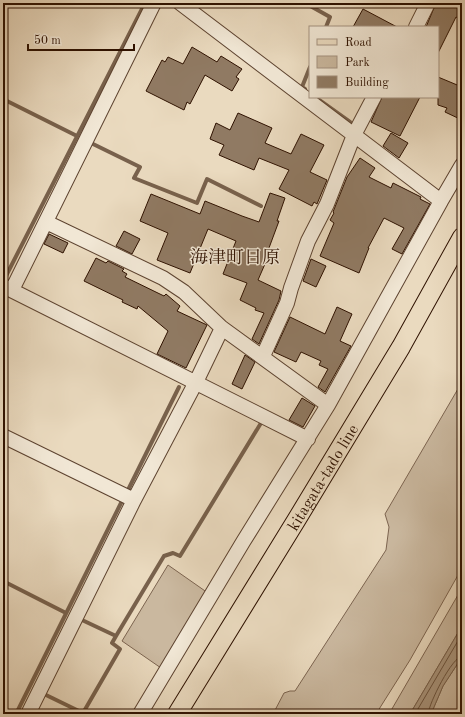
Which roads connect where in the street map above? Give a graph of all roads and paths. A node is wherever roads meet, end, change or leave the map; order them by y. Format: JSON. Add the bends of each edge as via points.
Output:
{"nodes":[{"id":1,"x":154,"y":3,"type":"edge"},
{"id":2,"x":180,"y":3,"type":"edge"},
{"id":3,"x":428,"y":3,"type":"edge"},
{"id":4,"x":416,"y":26,"type":"edge"},
{"id":5,"x":373,"y":98,"type":"edge"},
{"id":6,"x":354,"y":135,"type":"junction"},
{"id":7,"x":462,"y":165,"type":"edge"},
{"id":8,"x":441,"y":201,"type":"junction"},
{"id":9,"x":46,"y":222,"type":"junction"},
{"id":10,"x":462,"y":237,"type":"edge"},
{"id":11,"x":8,"y":288,"type":"edge"},
{"id":12,"x":222,"y":328,"type":"junction"},
{"id":13,"x":263,"y":356,"type":"junction"},
{"id":14,"x":196,"y":382,"type":"junction"},
{"id":15,"x":328,"y":405,"type":"junction"},
{"id":16,"x":3,"y":436,"type":"edge"},
{"id":17,"x":308,"y":439,"type":"junction"},
{"id":18,"x":134,"y":500,"type":"junction"},
{"id":19,"x":28,"y":714,"type":"edge"},
{"id":20,"x":140,"y":714,"type":"edge"},
{"id":21,"x":177,"y":714,"type":"edge"}],
"edges":[{"from":1,"to":9,"type":"street"},
{"from":2,"to":6,"type":"street"},
{"from":3,"to":4,"type":"street"},
{"from":5,"to":6,"type":"street"},
{"from":6,"to":8,"type":"street"},
{"from":6,"to":13,"type":"street","via":[[327,204],[308,241],[287,303]]},
{"from":7,"to":8,"type":"street"},
{"from":8,"to":15,"type":"street"},
{"from":9,"to":11,"type":"street"},
{"from":9,"to":12,"type":"street","via":[[163,278],[184,292]]},
{"from":10,"to":21,"type":"main road","name":"kitagata-tado line","via":[[397,354]]},
{"from":11,"to":14,"type":"street"},
{"from":12,"to":13,"type":"street"},
{"from":12,"to":14,"type":"street"},
{"from":13,"to":15,"type":"street"},
{"from":14,"to":17,"type":"street"},
{"from":14,"to":18,"type":"street"},
{"from":15,"to":17,"type":"street"},
{"from":16,"to":18,"type":"street"},
{"from":17,"to":20,"type":"street"},
{"from":18,"to":19,"type":"street"}]}
